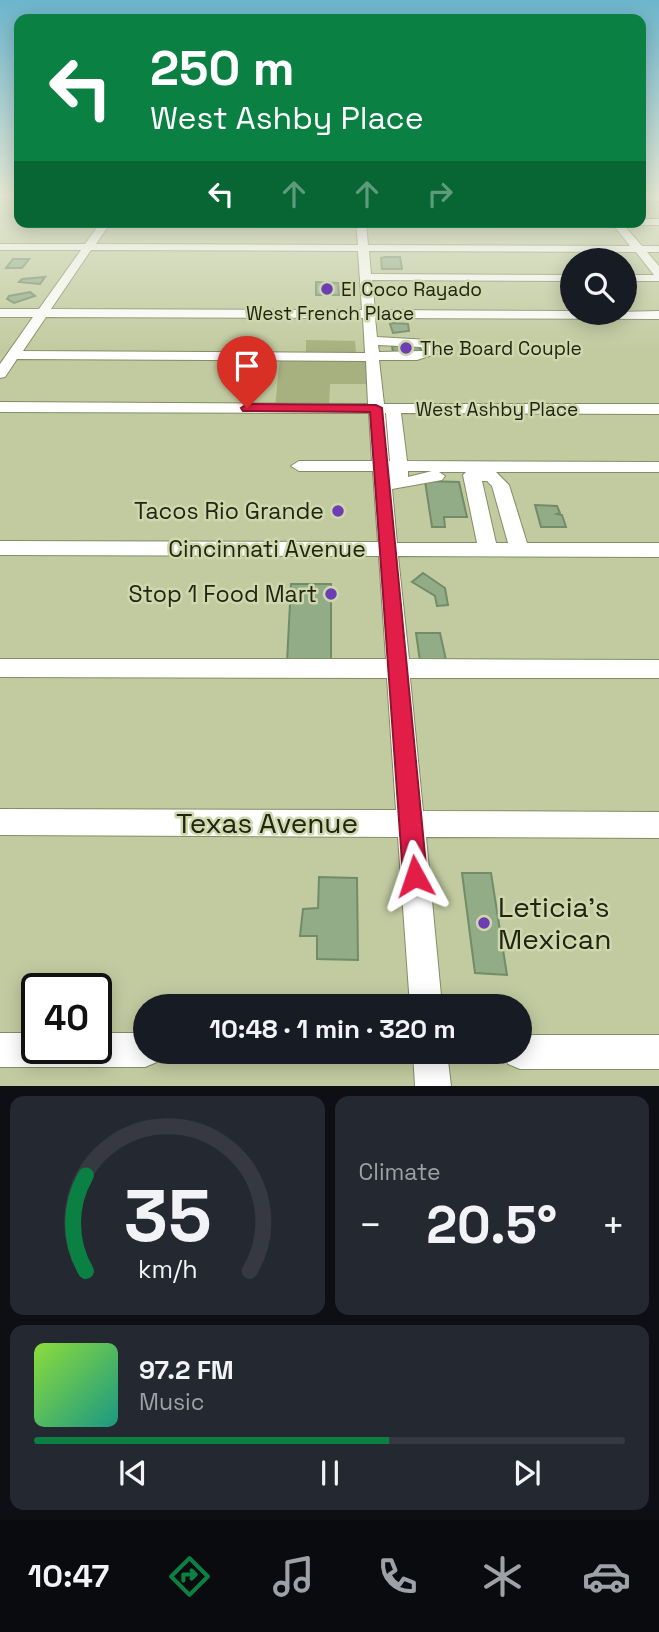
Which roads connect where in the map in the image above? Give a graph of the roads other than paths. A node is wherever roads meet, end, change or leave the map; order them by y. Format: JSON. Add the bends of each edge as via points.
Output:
{"nodes":[{"id":1,"x":61,"y":248,"type":"edge"},
{"id":2,"x":89,"y":248,"type":"junction"},
{"id":3,"x":363,"y":248,"type":"junction"},
{"id":4,"x":639,"y":249,"type":"junction"},
{"id":5,"x":659,"y":249,"type":"edge"},
{"id":6,"x":659,"y":272,"type":"edge"},
{"id":7,"x":365,"y":277,"type":"junction"},
{"id":8,"x":560,"y":278,"type":"edge"},
{"id":9,"x":637,"y":278,"type":"edge"},
{"id":10,"x":659,"y":278,"type":"edge"},
{"id":11,"x":0,"y":313,"type":"edge"},
{"id":12,"x":43,"y":313,"type":"junction"},
{"id":13,"x":368,"y":314,"type":"junction"},
{"id":14,"x":659,"y":314,"type":"edge"},
{"id":15,"x":371,"y":351,"type":"junction"},
{"id":16,"x":13,"y":355,"type":"junction"},
{"id":17,"x":0,"y":374,"type":"edge"},
{"id":18,"x":0,"y":407,"type":"edge"},
{"id":19,"x":659,"y":409,"type":"edge"},
{"id":20,"x":388,"y":412,"type":"junction"},
{"id":21,"x":299,"y":466,"type":"dead end"},
{"id":22,"x":659,"y":467,"type":"edge"},
{"id":23,"x":472,"y":475,"type":"junction"},
{"id":24,"x":390,"y":476,"type":"junction"},
{"id":25,"x":0,"y":548,"type":"edge"},
{"id":26,"x":388,"y":549,"type":"junction"},
{"id":27,"x":488,"y":549,"type":"junction"},
{"id":28,"x":520,"y":550,"type":"junction"},
{"id":29,"x":659,"y":550,"type":"edge"},
{"id":30,"x":0,"y":668,"type":"edge"},
{"id":31,"x":398,"y":669,"type":"junction"},
{"id":32,"x":659,"y":669,"type":"edge"},
{"id":33,"x":0,"y":822,"type":"edge"},
{"id":34,"x":411,"y":824,"type":"junction"},
{"id":35,"x":659,"y":825,"type":"edge"},
{"id":36,"x":425,"y":994,"type":"edge"},
{"id":37,"x":0,"y":1050,"type":"edge"},
{"id":38,"x":133,"y":1050,"type":"edge"},
{"id":39,"x":532,"y":1052,"type":"edge"},
{"id":40,"x":659,"y":1052,"type":"edge"},
{"id":41,"x":431,"y":1064,"type":"edge"},
{"id":42,"x":432,"y":1086,"type":"edge"}],
"edges":[{"from":1,"to":2,"type":"street"},
{"from":2,"to":3,"type":"street"},
{"from":2,"to":12,"type":"street"},
{"from":3,"to":4,"type":"street"},
{"from":3,"to":7,"type":"street"},
{"from":4,"to":5,"type":"street"},
{"from":4,"to":6,"type":"street"},
{"from":7,"to":8,"type":"street"},
{"from":7,"to":13,"type":"street"},
{"from":9,"to":10,"type":"street"},
{"from":11,"to":12,"type":"street","name":"West French Place"},
{"from":12,"to":13,"type":"street","name":"West French Place"},
{"from":12,"to":16,"type":"street"},
{"from":13,"to":14,"type":"street","name":"West French Place"},
{"from":13,"to":15,"type":"street"},
{"from":15,"to":16,"type":"street"},
{"from":15,"to":20,"type":"street"},
{"from":16,"to":17,"type":"street"},
{"from":18,"to":20,"type":"street"},
{"from":19,"to":20,"type":"street","name":"West Ashby Place","via":[[414,409],[414,418]]},
{"from":20,"to":24,"type":"street"},
{"from":21,"to":24,"type":"street"},
{"from":22,"to":24,"type":"street"},
{"from":23,"to":24,"type":"street"},
{"from":23,"to":27,"type":"street"},
{"from":23,"to":28,"type":"street","via":[[492,476],[500,485]]},
{"from":24,"to":26,"type":"street"},
{"from":25,"to":26,"type":"street","name":"Cincinnati Avenue"},
{"from":26,"to":27,"type":"street","name":"Cincinnati Avenue"},
{"from":26,"to":31,"type":"street"},
{"from":27,"to":28,"type":"street","name":"Cincinnati Avenue"},
{"from":28,"to":29,"type":"street","name":"Cincinnati Avenue"},
{"from":30,"to":31,"type":"street"},
{"from":31,"to":32,"type":"street"},
{"from":31,"to":34,"type":"street"},
{"from":33,"to":34,"type":"street","name":"Texas Avenue"},
{"from":34,"to":35,"type":"street","name":"Texas Avenue"},
{"from":34,"to":36,"type":"street"},
{"from":37,"to":38,"type":"street"},
{"from":39,"to":40,"type":"street"},
{"from":41,"to":42,"type":"street"}]}
